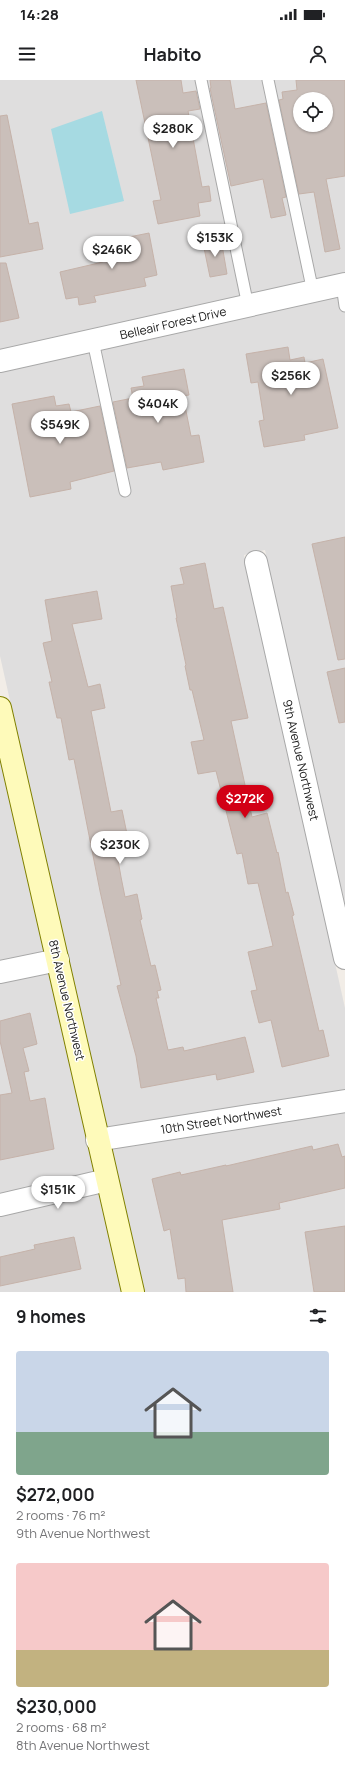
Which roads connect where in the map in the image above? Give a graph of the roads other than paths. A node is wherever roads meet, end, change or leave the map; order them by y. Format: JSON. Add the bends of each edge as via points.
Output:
{"nodes":[{"id":1,"x":201,"y":80,"type":"edge"},
{"id":2,"x":268,"y":80,"type":"edge"},
{"id":3,"x":313,"y":292,"type":"junction"},
{"id":4,"x":344,"y":292,"type":"edge"},
{"id":5,"x":248,"y":306,"type":"junction"},
{"id":6,"x":93,"y":341,"type":"junction"},
{"id":7,"x":0,"y":361,"type":"edge"},
{"id":8,"x":125,"y":491,"type":"dead end"},
{"id":9,"x":256,"y":562,"type":"dead end"},
{"id":10,"x":1,"y":721,"type":"edge"},
{"id":11,"x":345,"y":958,"type":"edge"},
{"id":12,"x":58,"y":960,"type":"junction"},
{"id":13,"x":0,"y":972,"type":"edge"},
{"id":14,"x":345,"y":1101,"type":"edge"},
{"id":15,"x":97,"y":1140,"type":"junction"},
{"id":16,"x":107,"y":1180,"type":"junction"},
{"id":17,"x":0,"y":1205,"type":"edge"},
{"id":18,"x":133,"y":1292,"type":"edge"}],
"edges":[{"from":1,"to":5,"type":"lane"},
{"from":2,"to":3,"type":"lane"},
{"from":3,"to":4,"type":"street","name":"Belleair Forest Drive"},
{"from":3,"to":5,"type":"street","name":"Belleair Forest Drive"},
{"from":5,"to":6,"type":"street","name":"Belleair Forest Drive"},
{"from":6,"to":7,"type":"street","name":"Belleair Forest Drive"},
{"from":6,"to":8,"type":"lane"},
{"from":9,"to":11,"type":"street","name":"9th Avenue Northwest"},
{"from":10,"to":12,"type":"street","name":"8th Avenue Northwest"},
{"from":12,"to":13,"type":"street"},
{"from":12,"to":15,"type":"street","name":"8th Avenue Northwest"},
{"from":14,"to":15,"type":"street","name":"10th Street Northwest"},
{"from":15,"to":16,"type":"street","name":"8th Avenue Northwest"},
{"from":16,"to":17,"type":"street"},
{"from":16,"to":18,"type":"street","name":"8th Avenue Northwest"}]}
